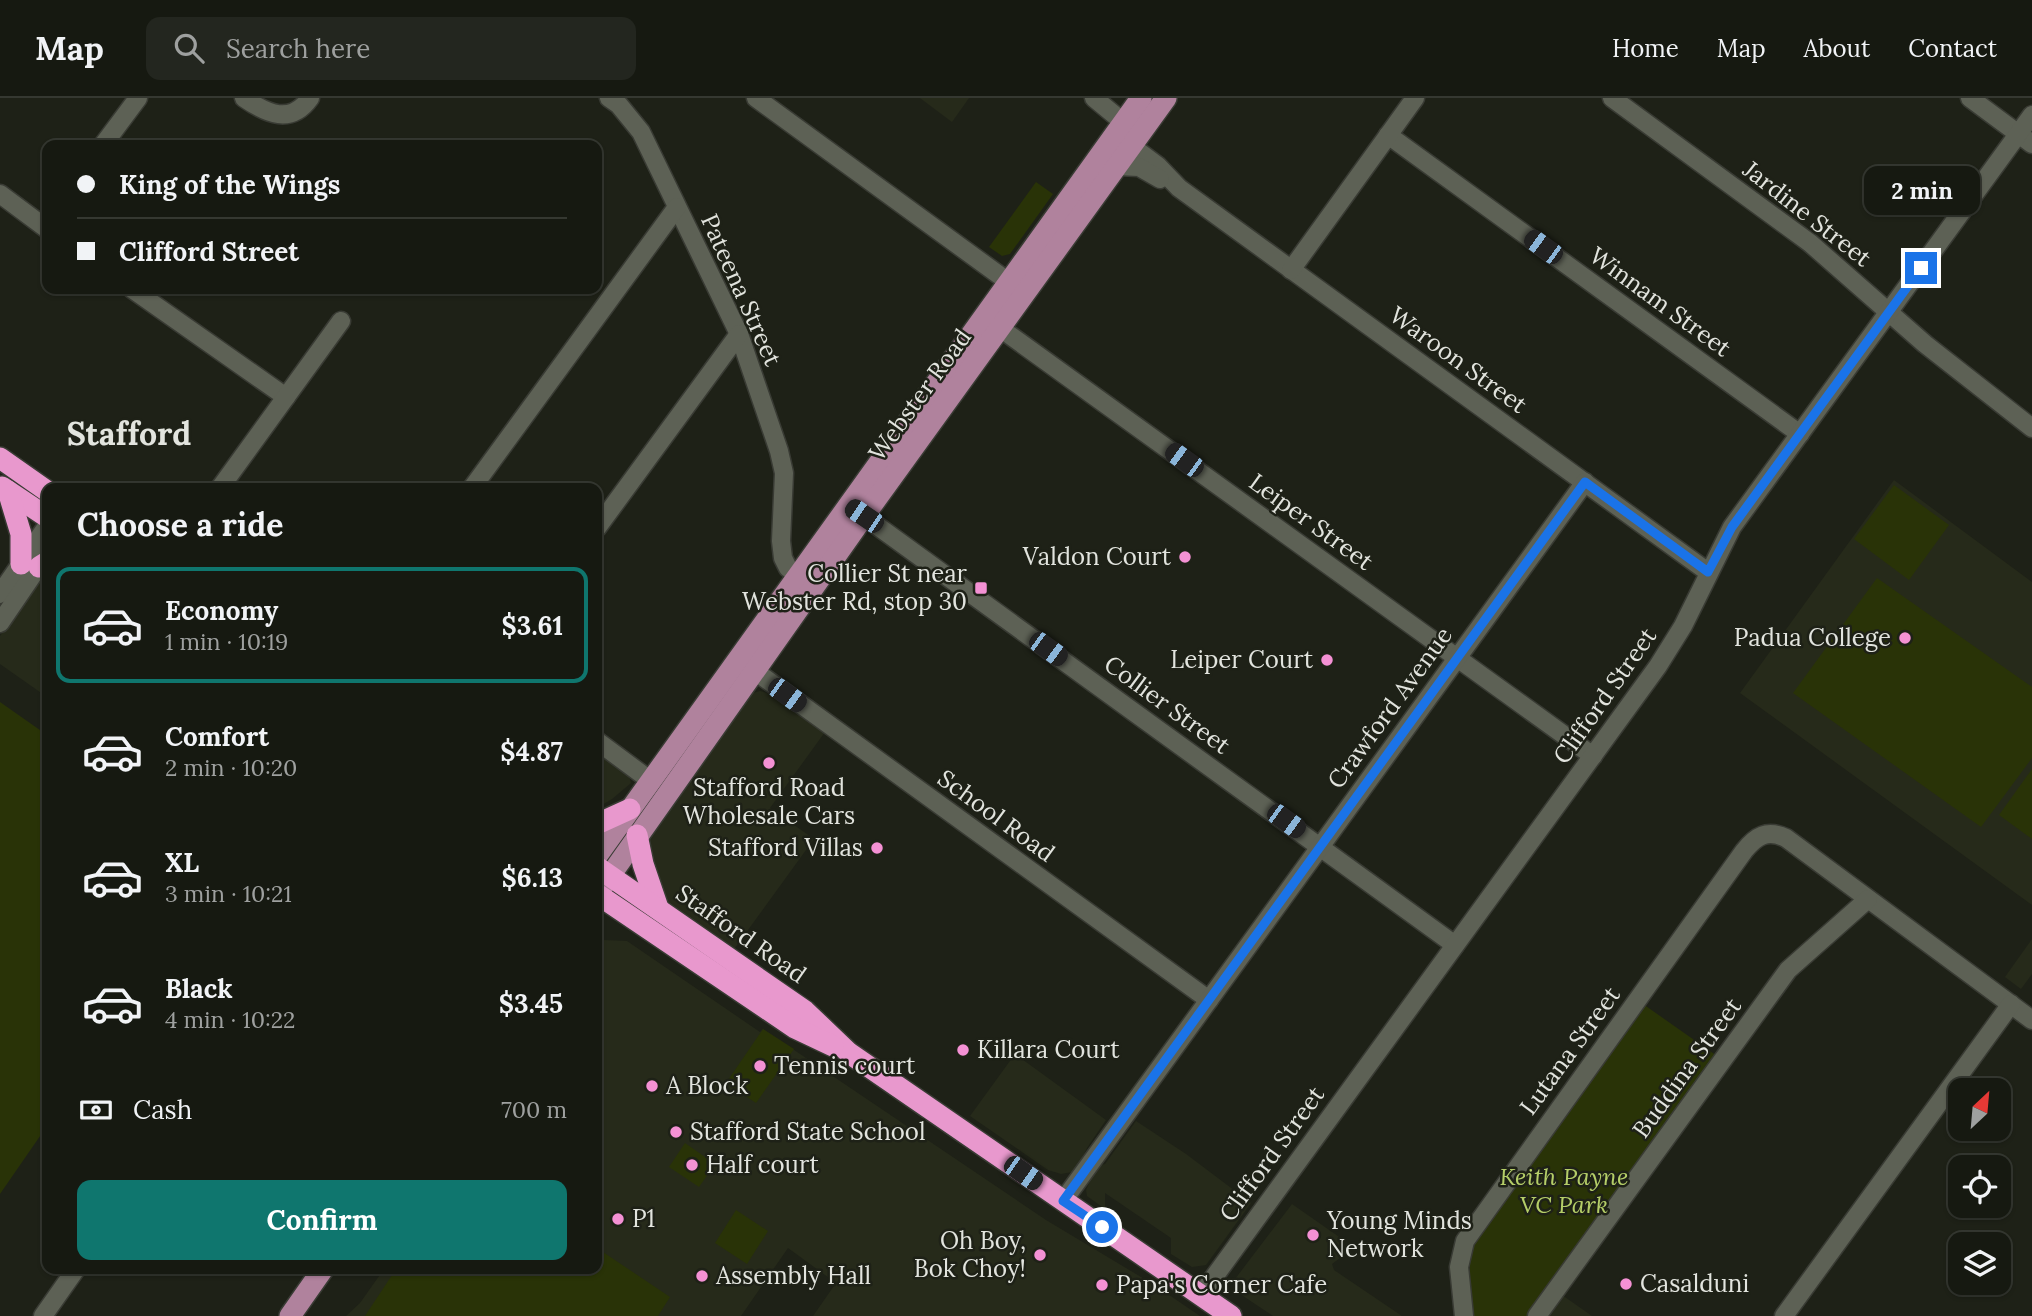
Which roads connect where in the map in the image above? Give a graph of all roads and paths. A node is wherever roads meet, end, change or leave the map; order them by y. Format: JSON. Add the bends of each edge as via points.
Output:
{"nodes":[{"id":1,"x":138,"y":98,"type":"edge"},
{"id":2,"x":244,"y":98,"type":"edge"},
{"id":3,"x":310,"y":98,"type":"edge"},
{"id":4,"x":756,"y":98,"type":"edge"},
{"id":5,"x":1094,"y":98,"type":"edge"},
{"id":6,"x":1141,"y":98,"type":"edge"},
{"id":7,"x":1166,"y":98,"type":"edge"},
{"id":8,"x":1416,"y":98,"type":"edge"},
{"id":9,"x":1612,"y":98,"type":"edge"},
{"id":10,"x":1970,"y":98,"type":"edge"},
{"id":11,"x":617,"y":100,"type":"edge"},
{"id":12,"x":2032,"y":115,"type":"edge"},
{"id":13,"x":1122,"y":125,"type":"junction"},
{"id":14,"x":1388,"y":135,"type":"junction"},
{"id":15,"x":2025,"y":139,"type":"edge"},
{"id":16,"x":107,"y":140,"type":"edge"},
{"id":17,"x":1133,"y":144,"type":"junction"},
{"id":18,"x":1117,"y":166,"type":"junction"},
{"id":19,"x":1179,"y":188,"type":"junction"},
{"id":20,"x":0,"y":194,"type":"edge"},
{"id":21,"x":677,"y":207,"type":"junction"},
{"id":22,"x":42,"y":225,"type":"edge"},
{"id":23,"x":1290,"y":270,"type":"junction"},
{"id":24,"x":1010,"y":282,"type":"junction"},
{"id":25,"x":139,"y":294,"type":"edge"},
{"id":26,"x":1889,"y":313,"type":"junction"},
{"id":27,"x":341,"y":321,"type":"dead end"},
{"id":28,"x":1000,"y":328,"type":"junction"},
{"id":29,"x":739,"y":334,"type":"junction"},
{"id":30,"x":286,"y":397,"type":"junction"},
{"id":31,"x":2032,"y":428,"type":"edge"},
{"id":32,"x":1800,"y":434,"type":"junction"},
{"id":33,"x":0,"y":458,"type":"edge"},
{"id":34,"x":1585,"y":482,"type":"junction"},
{"id":35,"x":224,"y":483,"type":"edge"},
{"id":36,"x":476,"y":483,"type":"edge"},
{"id":37,"x":42,"y":487,"type":"edge"},
{"id":38,"x":4,"y":489,"type":"edge"},
{"id":39,"x":857,"y":511,"type":"junction"},
{"id":40,"x":42,"y":514,"type":"edge"},
{"id":41,"x":602,"y":521,"type":"edge"},
{"id":42,"x":39,"y":562,"type":"edge"},
{"id":43,"x":1708,"y":572,"type":"junction"},
{"id":44,"x":806,"y":581,"type":"junction"},
{"id":45,"x":0,"y":594,"type":"edge"},
{"id":46,"x":0,"y":623,"type":"edge"},
{"id":47,"x":1457,"y":657,"type":"junction"},
{"id":48,"x":755,"y":671,"type":"junction"},
{"id":49,"x":602,"y":745,"type":"edge"},
{"id":50,"x":1593,"y":755,"type":"junction"},
{"id":51,"x":651,"y":780,"type":"junction"},
{"id":52,"x":630,"y":809,"type":"junction"},
{"id":53,"x":602,"y":822,"type":"edge"},
{"id":54,"x":638,"y":835,"type":"junction"},
{"id":55,"x":1320,"y":846,"type":"junction"},
{"id":56,"x":602,"y":849,"type":"edge"},
{"id":57,"x":603,"y":872,"type":"edge"},
{"id":58,"x":602,"y":897,"type":"edge"},
{"id":59,"x":1868,"y":899,"type":"junction"},
{"id":60,"x":659,"y":908,"type":"junction"},
{"id":61,"x":1455,"y":945,"type":"junction"},
{"id":62,"x":1209,"y":1000,"type":"junction"},
{"id":63,"x":2011,"y":1004,"type":"junction"},
{"id":64,"x":2032,"y":1020,"type":"edge"},
{"id":65,"x":849,"y":1053,"type":"junction"},
{"id":66,"x":1063,"y":1201,"type":"junction"},
{"id":67,"x":72,"y":1274,"type":"edge"},
{"id":68,"x":319,"y":1274,"type":"edge"},
{"id":69,"x":1201,"y":1295,"type":"junction"},
{"id":70,"x":43,"y":1316,"type":"edge"},
{"id":71,"x":290,"y":1316,"type":"edge"},
{"id":72,"x":1231,"y":1316,"type":"edge"},
{"id":73,"x":1464,"y":1316,"type":"edge"},
{"id":74,"x":1537,"y":1316,"type":"edge"},
{"id":75,"x":1784,"y":1316,"type":"edge"}],
"edges":[{"from":1,"to":16,"type":"street"},
{"from":2,"to":3,"type":"street","via":[[263,111],[287,115]]},
{"from":4,"to":24,"type":"street"},
{"from":5,"to":13,"type":"street","name":"Waroon Street"},
{"from":6,"to":13,"type":"main road","name":"Webster Road"},
{"from":7,"to":17,"type":"main road","name":"Webster Road"},
{"from":8,"to":14,"type":"street"},
{"from":9,"to":26,"type":"street","name":"Jardine Street","via":[[1810,243]]},
{"from":10,"to":15,"type":"street"},
{"from":11,"to":21,"type":"street","name":"Pateena Street","via":[[641,132]]},
{"from":12,"to":15,"type":"street","name":"Clifford Street"},
{"from":13,"to":17,"type":"street","name":"Waroon Street"},
{"from":13,"to":24,"type":"main road","name":"Webster Road"},
{"from":14,"to":23,"type":"street"},
{"from":14,"to":32,"type":"street","name":"Winnam Street"},
{"from":15,"to":26,"type":"street","name":"Clifford Street"},
{"from":17,"to":18,"type":"main road","name":"Webster Road"},
{"from":17,"to":19,"type":"street","name":"Waroon Street"},
{"from":18,"to":19,"type":"street","name":"Waroon Street","via":[[1139,167]]},
{"from":18,"to":28,"type":"main road","name":"Webster Road"},
{"from":19,"to":23,"type":"street","name":"Waroon Street"},
{"from":20,"to":22,"type":"street"},
{"from":21,"to":29,"type":"street","name":"Pateena Street"},
{"from":21,"to":36,"type":"street"},
{"from":23,"to":34,"type":"street","name":"Waroon Street"},
{"from":24,"to":39,"type":"main road","name":"Webster Road"},
{"from":25,"to":30,"type":"street"},
{"from":26,"to":31,"type":"street","name":"Jardine Street"},
{"from":26,"to":32,"type":"street","name":"Clifford Street"},
{"from":27,"to":30,"type":"street"},
{"from":28,"to":39,"type":"main road","name":"Webster Road"},
{"from":28,"to":47,"type":"street","name":"Leiper Street"},
{"from":29,"to":41,"type":"street"},
{"from":29,"to":44,"type":"street","name":"Pateena Street","via":[[779,451],[785,564]]},
{"from":30,"to":35,"type":"street"},
{"from":32,"to":43,"type":"street","name":"Clifford Street","via":[[1732,527]]},
{"from":33,"to":37,"type":"highway"},
{"from":34,"to":43,"type":"street","name":"Waroon Street"},
{"from":34,"to":47,"type":"street","name":"Crawford Avenue"},
{"from":38,"to":40,"type":"highway"},
{"from":38,"to":42,"type":"highway","via":[[21,534]]},
{"from":39,"to":44,"type":"main road","name":"Webster Road"},
{"from":39,"to":55,"type":"street","name":"Collier Street"},
{"from":42,"to":45,"type":"street"},
{"from":42,"to":46,"type":"street"},
{"from":43,"to":50,"type":"street","name":"Clifford Street","via":[[1673,643]]},
{"from":44,"to":48,"type":"main road","name":"Webster Road"},
{"from":44,"to":51,"type":"main road","name":"Webster Road"},
{"from":47,"to":50,"type":"street","name":"Leiper Street"},
{"from":47,"to":55,"type":"street","name":"Crawford Avenue"},
{"from":48,"to":54,"type":"main road","name":"Webster Road"},
{"from":48,"to":62,"type":"street","name":"School Road"},
{"from":49,"to":51,"type":"street"},
{"from":50,"to":61,"type":"street","name":"Clifford Street"},
{"from":51,"to":52,"type":"main road","name":"Webster Road"},
{"from":52,"to":53,"type":"highway"},
{"from":52,"to":56,"type":"main road","name":"Webster Road"},
{"from":54,"to":57,"type":"main road","name":"Webster Road"},
{"from":54,"to":60,"type":"highway"},
{"from":55,"to":61,"type":"street","name":"Collier Street"},
{"from":55,"to":62,"type":"street","name":"Crawford Avenue"},
{"from":57,"to":60,"type":"highway","name":"Stafford Road"},
{"from":58,"to":65,"type":"highway","name":"Stafford Road","via":[[795,1028]]},
{"from":59,"to":63,"type":"street"},
{"from":59,"to":73,"type":"street","name":"Lutana Street","via":[[1786,838],[1765,833],[1755,839],[1469,1235],[1459,1267]]},
{"from":59,"to":74,"type":"street","name":"Buddina Street","via":[[1788,970]]},
{"from":60,"to":65,"type":"highway","name":"Stafford Road","via":[[805,1011]]},
{"from":61,"to":69,"type":"street","name":"Clifford Street"},
{"from":62,"to":66,"type":"street","name":"Crawford Avenue"},
{"from":63,"to":64,"type":"street"},
{"from":63,"to":75,"type":"street"},
{"from":65,"to":66,"type":"highway","name":"Stafford Road"},
{"from":66,"to":69,"type":"highway","name":"Stafford Road"},
{"from":67,"to":70,"type":"street"},
{"from":68,"to":71,"type":"main road"},
{"from":69,"to":72,"type":"highway","name":"Stafford Road"}]}
